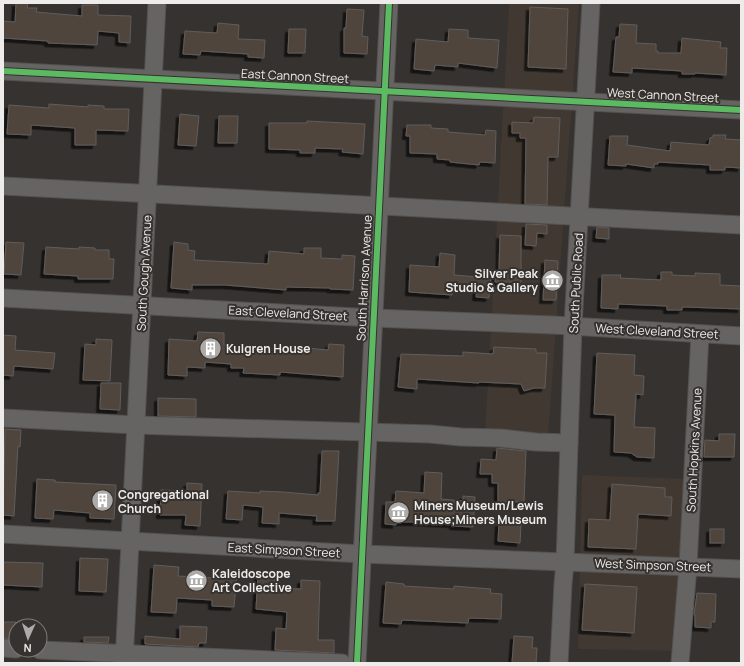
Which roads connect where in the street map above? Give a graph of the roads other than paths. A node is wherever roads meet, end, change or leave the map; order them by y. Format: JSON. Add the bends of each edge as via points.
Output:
{"nodes":[{"id":1,"x":157,"y":3,"type":"edge"},
{"id":2,"x":389,"y":3,"type":"edge"},
{"id":3,"x":591,"y":3,"type":"edge"},
{"id":4,"x":3,"y":70,"type":"edge"},
{"id":5,"x":153,"y":79,"type":"junction"},
{"id":6,"x":385,"y":91,"type":"junction"},
{"id":7,"x":585,"y":103,"type":"junction"},
{"id":8,"x":741,"y":110,"type":"edge"},
{"id":9,"x":3,"y":186,"type":"edge"},
{"id":10,"x":148,"y":194,"type":"junction"},
{"id":11,"x":379,"y":206,"type":"junction"},
{"id":12,"x":579,"y":217,"type":"junction"},
{"id":13,"x":741,"y":225,"type":"edge"},
{"id":14,"x":3,"y":298,"type":"edge"},
{"id":15,"x":142,"y":305,"type":"junction"},
{"id":16,"x":372,"y":318,"type":"junction"},
{"id":17,"x":573,"y":326,"type":"junction"},
{"id":18,"x":700,"y":334,"type":"junction"},
{"id":19,"x":741,"y":336,"type":"edge"},
{"id":20,"x":3,"y":418,"type":"edge"},
{"id":21,"x":136,"y":425,"type":"junction"},
{"id":22,"x":367,"y":431,"type":"junction"},
{"id":23,"x":569,"y":443,"type":"junction"},
{"id":24,"x":3,"y":534,"type":"edge"},
{"id":25,"x":130,"y":542,"type":"junction"},
{"id":26,"x":362,"y":554,"type":"junction"},
{"id":27,"x":565,"y":563,"type":"junction"},
{"id":28,"x":688,"y":566,"type":"junction"},
{"id":29,"x":741,"y":569,"type":"edge"},
{"id":30,"x":48,"y":651,"type":"edge"},
{"id":31,"x":124,"y":659,"type":"edge"},
{"id":32,"x":342,"y":663,"type":"edge"},
{"id":33,"x":357,"y":663,"type":"edge"},
{"id":34,"x":559,"y":663,"type":"edge"},
{"id":35,"x":680,"y":663,"type":"edge"}],
"edges":[{"from":1,"to":5,"type":"street","name":"South Gough Avenue"},
{"from":2,"to":6,"type":"street","name":"South Harrison Avenue"},
{"from":3,"to":7,"type":"street","name":"South Public Road"},
{"from":4,"to":5,"type":"street","name":"East Cannon Street"},
{"from":5,"to":6,"type":"street","name":"East Cannon Street"},
{"from":5,"to":10,"type":"street","name":"South Gough Avenue"},
{"from":6,"to":7,"type":"street","name":"East Cannon Street"},
{"from":6,"to":11,"type":"street","name":"South Harrison Avenue"},
{"from":7,"to":8,"type":"street","name":"West Cannon Street"},
{"from":7,"to":12,"type":"street","name":"South Public Road"},
{"from":9,"to":10,"type":"street"},
{"from":10,"to":11,"type":"street"},
{"from":10,"to":15,"type":"street","name":"South Gough Avenue"},
{"from":11,"to":12,"type":"street"},
{"from":11,"to":16,"type":"street","name":"South Harrison Avenue"},
{"from":12,"to":13,"type":"street"},
{"from":12,"to":17,"type":"street","name":"South Public Road"},
{"from":14,"to":15,"type":"street","name":"East Cleveland Street"},
{"from":15,"to":16,"type":"street","name":"East Cleveland Street"},
{"from":15,"to":21,"type":"street","name":"South Gough Avenue"},
{"from":16,"to":17,"type":"street","name":"East Cleveland Street"},
{"from":16,"to":22,"type":"street","name":"South Harrison Avenue"},
{"from":17,"to":18,"type":"street","name":"West Cleveland Street"},
{"from":17,"to":23,"type":"street","name":"South Public Road"},
{"from":18,"to":19,"type":"street","name":"West Cleveland Street"},
{"from":18,"to":28,"type":"street","name":"South Hopkins Avenue"},
{"from":20,"to":21,"type":"street"},
{"from":21,"to":22,"type":"street"},
{"from":21,"to":25,"type":"street","name":"South Gough Avenue"},
{"from":22,"to":23,"type":"street"},
{"from":22,"to":26,"type":"street","name":"South Harrison Avenue"},
{"from":23,"to":27,"type":"street","name":"South Public Road"},
{"from":24,"to":25,"type":"street","name":"East Simpson Street"},
{"from":25,"to":26,"type":"street","name":"East Simpson Street"},
{"from":25,"to":31,"type":"street","name":"South Gough Avenue"},
{"from":26,"to":27,"type":"street","name":"East Simpson Street"},
{"from":26,"to":33,"type":"street","name":"South Harrison Avenue"},
{"from":27,"to":28,"type":"street","name":"West Simpson Street"},
{"from":27,"to":34,"type":"street","name":"South Public Road"},
{"from":28,"to":29,"type":"street","name":"West Simpson Street"},
{"from":28,"to":35,"type":"street","name":"South Hopkins Avenue"},
{"from":30,"to":31,"type":"street"},
{"from":31,"to":32,"type":"street"}]}
